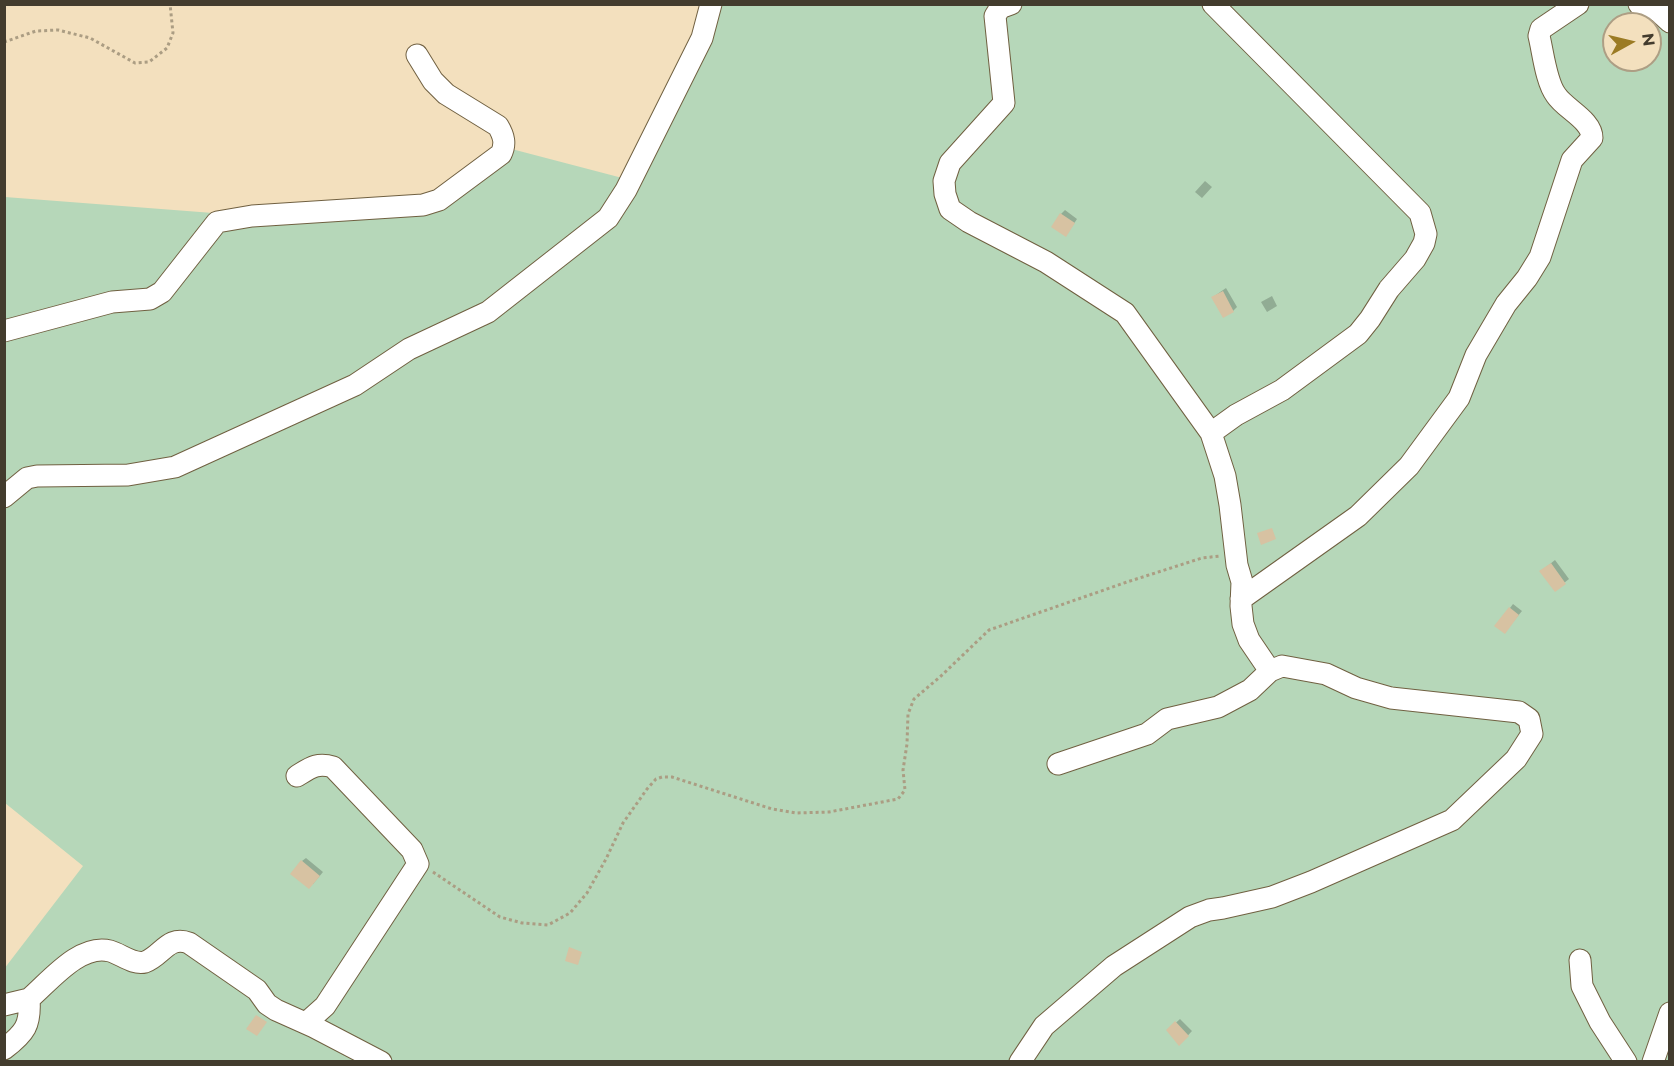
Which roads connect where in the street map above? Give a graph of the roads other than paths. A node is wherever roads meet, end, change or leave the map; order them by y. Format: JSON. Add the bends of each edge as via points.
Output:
{"nodes":[{"id":1,"x":711,"y":4,"type":"edge"},
{"id":2,"x":1011,"y":4,"type":"edge"},
{"id":3,"x":1213,"y":4,"type":"edge"},
{"id":4,"x":1578,"y":4,"type":"edge"},
{"id":5,"x":1639,"y":4,"type":"edge"},
{"id":6,"x":1670,"y":22,"type":"edge"},
{"id":7,"x":417,"y":55,"type":"dead end"},
{"id":8,"x":4,"y":331,"type":"edge"},
{"id":9,"x":1211,"y":433,"type":"junction"},
{"id":10,"x":4,"y":497,"type":"edge"},
{"id":11,"x":1241,"y":599,"type":"junction"},
{"id":12,"x":1270,"y":671,"type":"junction"},
{"id":13,"x":1058,"y":764,"type":"dead end"},
{"id":14,"x":297,"y":776,"type":"dead end"},
{"id":15,"x":1580,"y":960,"type":"dead end"},
{"id":16,"x":29,"y":999,"type":"junction"},
{"id":17,"x":4,"y":1005,"type":"edge"},
{"id":18,"x":1670,"y":1012,"type":"edge"},
{"id":19,"x":306,"y":1023,"type":"junction"},
{"id":20,"x":4,"y":1049,"type":"edge"},
{"id":21,"x":381,"y":1062,"type":"edge"},
{"id":22,"x":1020,"y":1062,"type":"edge"},
{"id":23,"x":1626,"y":1062,"type":"edge"},
{"id":24,"x":1653,"y":1062,"type":"edge"}],
"edges":[{"from":1,"to":10,"type":"street","via":[[702,38],[608,218],[488,312],[409,349],[356,385],[175,467],[128,475],[37,476],[27,478]]},
{"from":2,"to":9,"type":"street","via":[[1000,8],[995,16],[1004,103],[950,163],[944,181],[950,209],[1046,262],[1125,314]]},
{"from":3,"to":9,"type":"street","via":[[1420,213],[1426,234],[1415,259],[1389,288],[1358,334],[1282,390]]},
{"from":4,"to":11,"type":"street","via":[[1541,29],[1539,36],[1552,90],[1590,128],[1592,138],[1572,160],[1540,256],[1476,355],[1459,398],[1408,466],[1358,516]]},
{"from":5,"to":6,"type":"street","via":[[1658,11]]},
{"from":7,"to":8,"type":"street","via":[[446,94],[498,126],[503,135],[501,154],[445,196],[423,205],[252,216],[217,222],[162,292],[150,299],[112,302]]},
{"from":9,"to":11,"type":"street","via":[[1225,476],[1242,582]]},
{"from":11,"to":12,"type":"street","via":[[1249,640]]},
{"from":12,"to":13,"type":"street","via":[[1250,690],[1218,707],[1167,719],[1147,734]]},
{"from":12,"to":22,"type":"street","via":[[1282,666],[1326,674],[1391,698],[1519,712],[1528,719],[1532,734],[1516,759],[1452,820],[1302,886],[1190,917],[1114,966],[1044,1026]]},
{"from":14,"to":19,"type":"street","via":[[315,765],[333,767],[412,850],[418,864],[325,1006]]},
{"from":15,"to":23,"type":"street","via":[[1582,986]]},
{"from":16,"to":17,"type":"street"},
{"from":16,"to":19,"type":"street","via":[[86,952],[109,951],[141,963],[170,943],[182,940],[257,990],[267,1004]]},
{"from":16,"to":20,"type":"street","via":[[28,1023],[20,1037]]},
{"from":18,"to":24,"type":"street"},
{"from":19,"to":21,"type":"street"}]}
